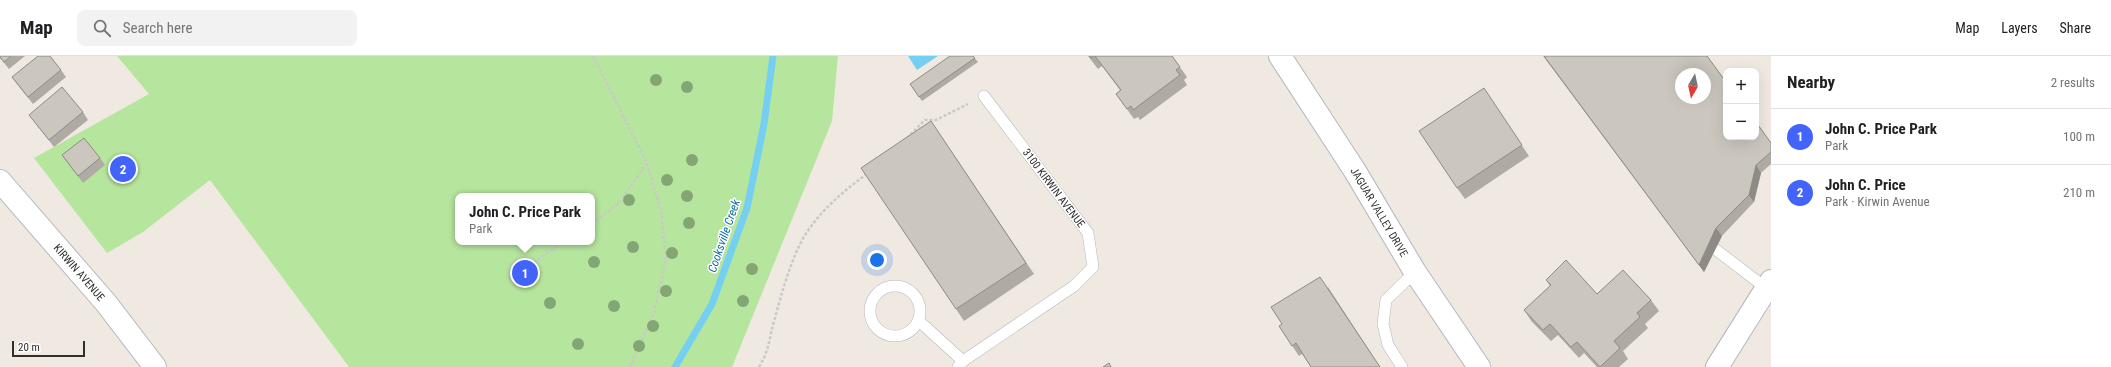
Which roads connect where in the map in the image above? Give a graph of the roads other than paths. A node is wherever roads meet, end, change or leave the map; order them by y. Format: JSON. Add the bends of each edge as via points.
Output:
{"nodes":[{"id":1,"x":1280,"y":56,"type":"edge"},
{"id":2,"x":984,"y":96,"type":"road end"},
{"id":3,"x":0,"y":181,"type":"edge"},
{"id":4,"x":1715,"y":249,"type":"dead end"},
{"id":5,"x":1416,"y":272,"type":"junction"},
{"id":6,"x":1769,"y":284,"type":"edge"},
{"id":7,"x":919,"y":321,"type":"junction"},
{"id":8,"x":960,"y":364,"type":"edge"},
{"id":9,"x":155,"y":367,"type":"edge"},
{"id":10,"x":1402,"y":367,"type":"edge"},
{"id":11,"x":1479,"y":367,"type":"edge"},
{"id":12,"x":1717,"y":367,"type":"edge"}],
"edges":[{"from":1,"to":5,"type":"street","name":"JAGUAR VALLEY DRIVE","via":[[1355,171]]},
{"from":2,"to":8,"type":"lane","name":"3100 KIRWIN AVENUE","via":[[1088,233],[1093,267],[1074,286]]},
{"from":3,"to":9,"type":"street","name":"KIRWIN AVENUE","via":[[106,303]]},
{"from":4,"to":6,"type":"lane"},
{"from":5,"to":10,"type":"lane","via":[[1386,300],[1383,324],[1388,345]]},
{"from":5,"to":11,"type":"street","name":"JAGUAR VALLEY DRIVE"},
{"from":6,"to":12,"type":"street"},
{"from":7,"to":7,"type":"lane","via":[[920,305],[911,291],[904,287],[887,287],[880,291],[870,305],[872,322],[883,334],[900,337],[911,331]]},
{"from":7,"to":8,"type":"lane"}]}
